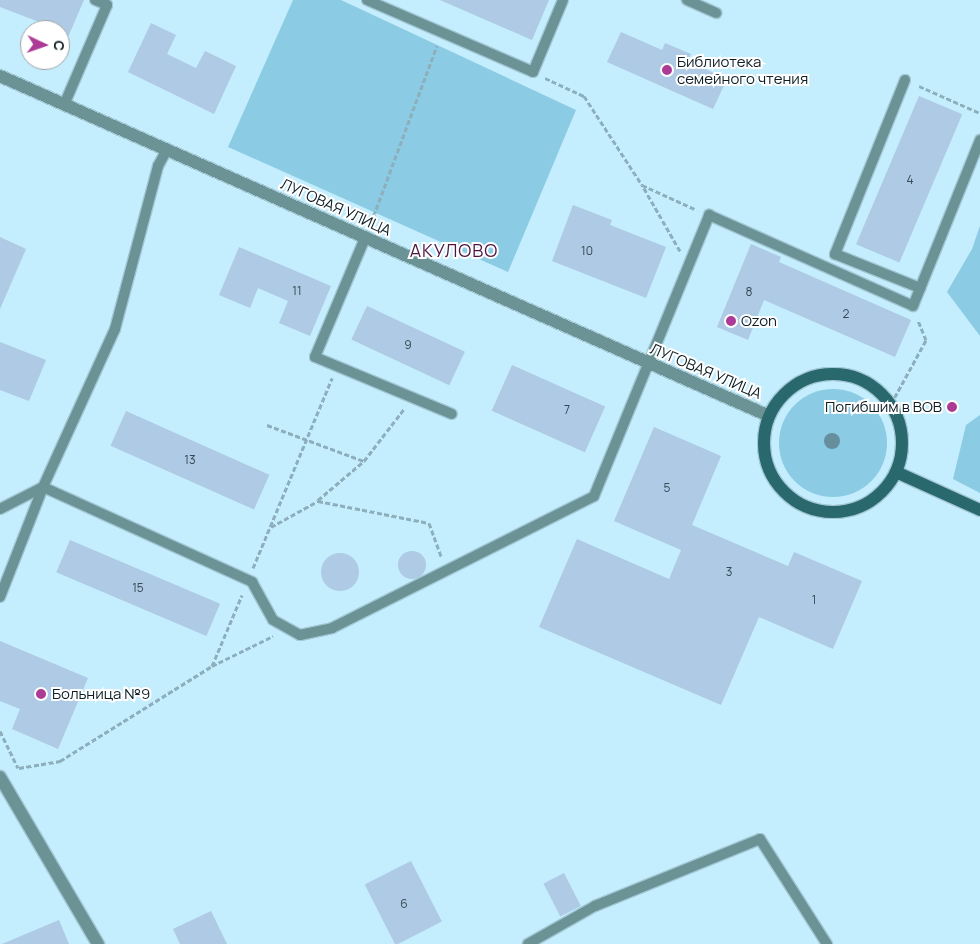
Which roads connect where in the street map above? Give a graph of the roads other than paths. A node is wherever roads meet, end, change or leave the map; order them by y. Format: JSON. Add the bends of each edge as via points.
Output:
{"nodes":[{"id":1,"x":95,"y":0,"type":"edge"},
{"id":2,"x":367,"y":0,"type":"edge"},
{"id":3,"x":563,"y":0,"type":"edge"},
{"id":4,"x":687,"y":0,"type":"edge"},
{"id":5,"x":109,"y":2,"type":"edge"},
{"id":6,"x":716,"y":13,"type":"dead end"},
{"id":7,"x":0,"y":76,"type":"edge"},
{"id":8,"x":905,"y":80,"type":"road end"},
{"id":9,"x":64,"y":105,"type":"junction"},
{"id":10,"x":980,"y":140,"type":"edge"},
{"id":11,"x":167,"y":150,"type":"junction"},
{"id":12,"x":365,"y":238,"type":"junction"},
{"id":13,"x":920,"y":288,"type":"junction"},
{"id":14,"x":647,"y":365,"type":"junction"},
{"id":15,"x":452,"y":414,"type":"dead end"},
{"id":16,"x":769,"y":416,"type":"junction"},
{"id":17,"x":896,"y":472,"type":"junction"},
{"id":18,"x":43,"y":487,"type":"junction"},
{"id":19,"x":0,"y":509,"type":"edge"},
{"id":20,"x":980,"y":510,"type":"edge"},
{"id":21,"x":0,"y":596,"type":"edge"},
{"id":22,"x":0,"y":778,"type":"edge"},
{"id":23,"x":98,"y":944,"type":"edge"},
{"id":24,"x":528,"y":944,"type":"edge"},
{"id":25,"x":827,"y":944,"type":"edge"}],
"edges":[{"from":1,"to":5,"type":"lane"},
{"from":2,"to":3,"type":"lane","via":[[533,72]]},
{"from":4,"to":6,"type":"lane"},
{"from":5,"to":9,"type":"lane"},
{"from":7,"to":9,"type":"street","name":"ЛУГОВАЯ УЛИЦА"},
{"from":8,"to":13,"type":"lane","via":[[835,254]]},
{"from":9,"to":11,"type":"street","name":"ЛУГОВАЯ УЛИЦА"},
{"from":10,"to":13,"type":"lane"},
{"from":11,"to":12,"type":"street","name":"ЛУГОВАЯ УЛИЦА"},
{"from":11,"to":18,"type":"lane","via":[[158,166],[116,329]]},
{"from":12,"to":14,"type":"street","name":"ЛУГОВАЯ УЛИЦА"},
{"from":12,"to":15,"type":"lane","via":[[315,357]]},
{"from":13,"to":14,"type":"lane","via":[[913,306],[709,215]]},
{"from":14,"to":16,"type":"street","name":"ЛУГОВАЯ УЛИЦА"},
{"from":14,"to":18,"type":"lane","via":[[594,496],[332,628],[300,635],[273,620],[252,582]]},
{"from":16,"to":17,"type":"street","via":[[764,433],[768,468],[789,497],[804,506],[840,512],[857,508],[873,500]]},
{"from":16,"to":17,"type":"street","via":[[792,386],[826,373],[863,380],[891,404],[902,438]]},
{"from":17,"to":20,"type":"street"},
{"from":18,"to":19,"type":"lane"},
{"from":18,"to":21,"type":"lane"},
{"from":22,"to":23,"type":"street"},
{"from":24,"to":25,"type":"lane","via":[[595,906],[760,839]]}]}
